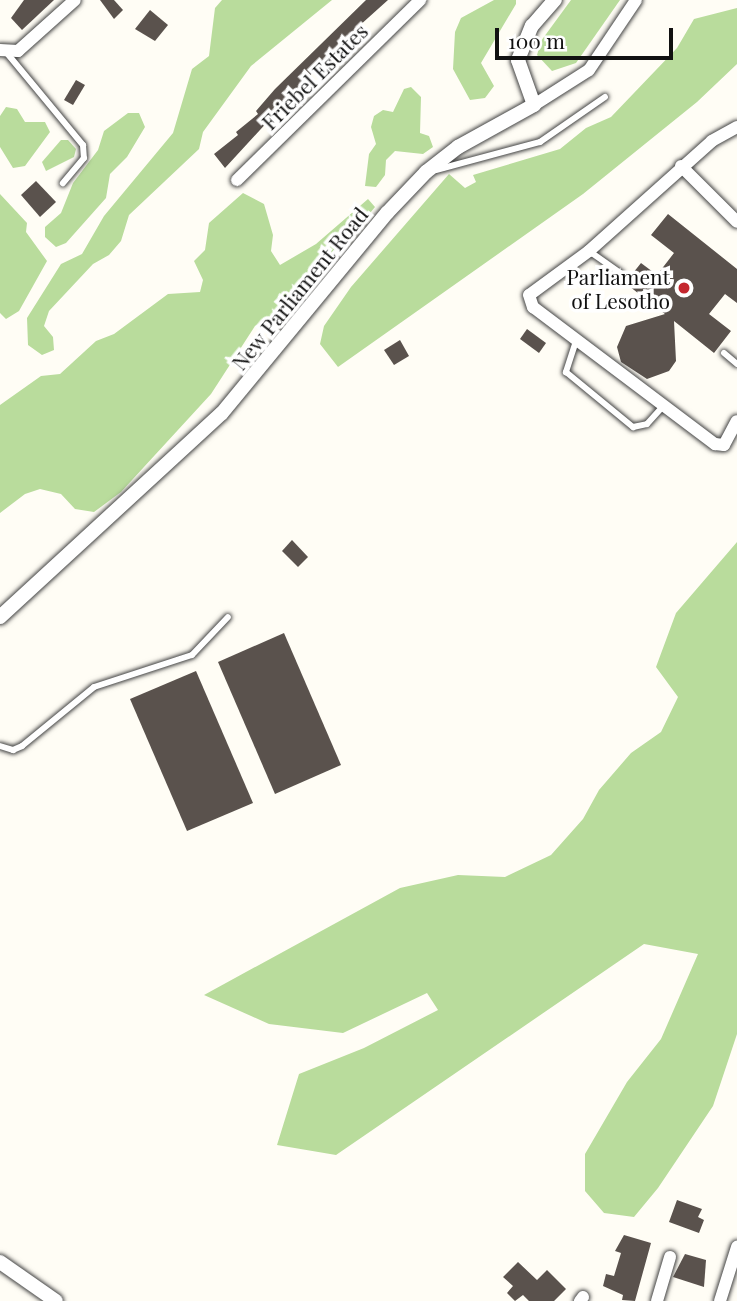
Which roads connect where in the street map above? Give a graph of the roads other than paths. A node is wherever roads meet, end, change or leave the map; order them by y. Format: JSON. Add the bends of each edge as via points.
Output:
{"nodes":[{"id":1,"x":75,"y":0,"type":"edge"},
{"id":2,"x":420,"y":0,"type":"edge"},
{"id":3,"x":555,"y":0,"type":"edge"},
{"id":4,"x":636,"y":0,"type":"edge"},
{"id":5,"x":3,"y":51,"type":"edge"},
{"id":6,"x":605,"y":97,"type":"dead end"},
{"id":7,"x":534,"y":105,"type":"junction"},
{"id":8,"x":737,"y":127,"type":"edge"},
{"id":9,"x":681,"y":166,"type":"junction"},
{"id":10,"x":426,"y":172,"type":"junction"},
{"id":11,"x":237,"y":180,"type":"dead end"},
{"id":12,"x":62,"y":183,"type":"dead end"},
{"id":13,"x":737,"y":222,"type":"edge"},
{"id":14,"x":589,"y":251,"type":"junction"},
{"id":15,"x":621,"y":273,"type":"dead end"},
{"id":16,"x":576,"y":341,"type":"junction"},
{"id":17,"x":724,"y":353,"type":"dead end"},
{"id":18,"x":737,"y":364,"type":"edge"},
{"id":19,"x":664,"y":405,"type":"junction"},
{"id":20,"x":737,"y":421,"type":"edge"},
{"id":21,"x":0,"y":617,"type":"edge"},
{"id":22,"x":229,"y":617,"type":"dead end"},
{"id":23,"x":0,"y":746,"type":"edge"},
{"id":24,"x":737,"y":1247,"type":"edge"},
{"id":25,"x":670,"y":1257,"type":"dead end"},
{"id":26,"x":0,"y":1262,"type":"edge"},
{"id":27,"x":56,"y":1301,"type":"edge"},
{"id":28,"x":657,"y":1301,"type":"edge"},
{"id":29,"x":720,"y":1301,"type":"edge"}],
"edges":[{"from":1,"to":5,"type":"street","via":[[18,51]]},
{"from":2,"to":11,"type":"street","name":"Friebel Estates"},
{"from":3,"to":7,"type":"street","via":[[532,26],[518,60]]},
{"from":4,"to":7,"type":"street","name":"New Parliament Road","via":[[589,70]]},
{"from":5,"to":12,"type":"lane","via":[[83,145],[84,158]]},
{"from":6,"to":10,"type":"lane","via":[[540,142]]},
{"from":7,"to":10,"type":"street","name":"New Parliament Road","via":[[458,147]]},
{"from":8,"to":9,"type":"street"},
{"from":9,"to":13,"type":"street"},
{"from":9,"to":14,"type":"street"},
{"from":10,"to":21,"type":"street","name":"New Parliament Road","via":[[222,413]]},
{"from":14,"to":15,"type":"lane"},
{"from":14,"to":16,"type":"street","via":[[529,295],[533,307]]},
{"from":16,"to":19,"type":"street"},
{"from":16,"to":19,"type":"lane","via":[[566,372],[633,428],[640,429]]},
{"from":17,"to":18,"type":"lane"},
{"from":19,"to":20,"type":"street","via":[[719,446],[727,442]]},
{"from":22,"to":23,"type":"lane","via":[[192,655],[94,687],[22,746],[12,750]]},
{"from":24,"to":29,"type":"street"},
{"from":25,"to":28,"type":"street"},
{"from":26,"to":27,"type":"street"}]}
